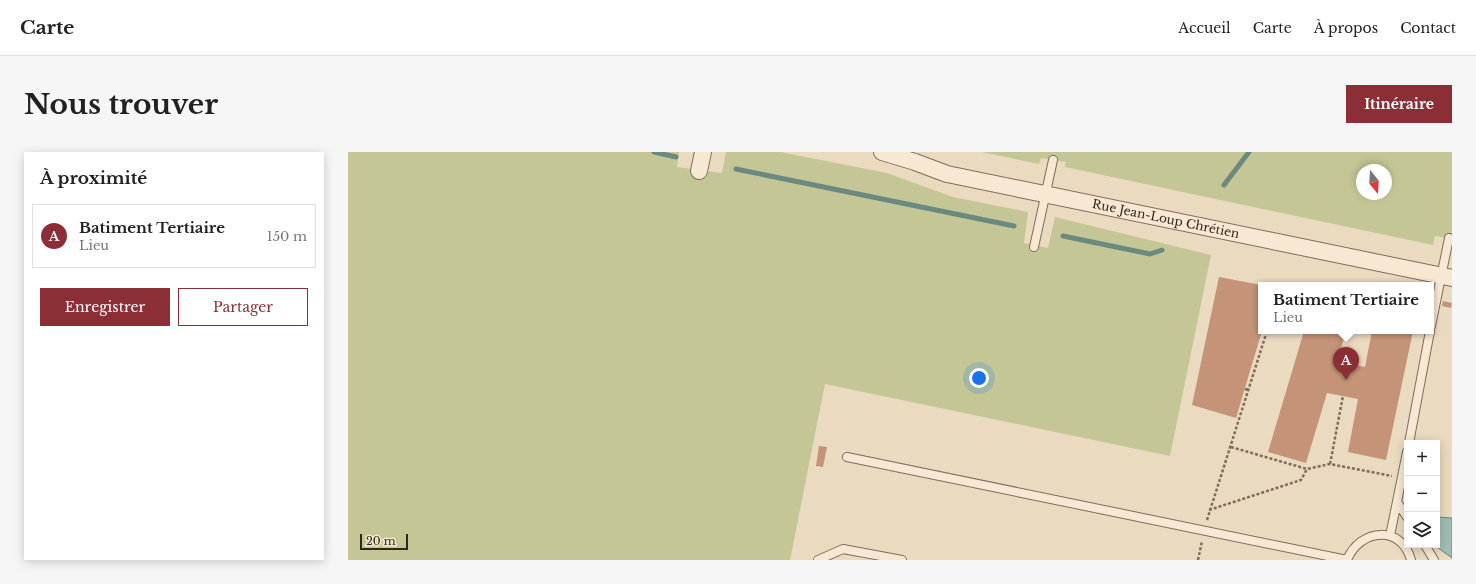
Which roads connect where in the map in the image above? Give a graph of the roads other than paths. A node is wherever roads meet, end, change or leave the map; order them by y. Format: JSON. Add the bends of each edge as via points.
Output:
{"nodes":[{"id":1,"x":703,"y":152,"type":"edge"},
{"id":2,"x":882,"y":152,"type":"edge"},
{"id":3,"x":1053,"y":160,"type":"dead end"},
{"id":4,"x":699,"y":171,"type":"dead end"},
{"id":5,"x":1045,"y":195,"type":"junction"},
{"id":6,"x":1448,"y":238,"type":"dead end"},
{"id":7,"x":1034,"y":247,"type":"dead end"},
{"id":8,"x":1446,"y":277,"type":"edge"},
{"id":9,"x":1434,"y":316,"type":"edge"},
{"id":10,"x":1429,"y":334,"type":"edge"},
{"id":11,"x":1410,"y":440,"type":"edge"},
{"id":12,"x":848,"y":457,"type":"dead end"},
{"id":13,"x":1404,"y":468,"type":"edge"},
{"id":14,"x":1397,"y":502,"type":"junction"},
{"id":15,"x":1404,"y":512,"type":"edge"},
{"id":16,"x":1390,"y":536,"type":"junction"},
{"id":17,"x":1427,"y":548,"type":"edge"},
{"id":18,"x":818,"y":560,"type":"edge"},
{"id":19,"x":902,"y":560,"type":"edge"},
{"id":20,"x":1347,"y":560,"type":"edge"},
{"id":21,"x":1411,"y":560,"type":"edge"},
{"id":22,"x":1434,"y":560,"type":"edge"}],
"edges":[{"from":1,"to":4,"type":"street"},
{"from":2,"to":5,"type":"street","name":"Rue Jean-Loup Chrétien","via":[[947,174]]},
{"from":3,"to":5,"type":"lane"},
{"from":5,"to":7,"type":"lane"},
{"from":5,"to":8,"type":"street","name":"Rue Jean-Loup Chrétien"},
{"from":6,"to":8,"type":"lane"},
{"from":8,"to":9,"type":"lane"},
{"from":10,"to":11,"type":"lane"},
{"from":12,"to":20,"type":"lane"},
{"from":13,"to":14,"type":"lane"},
{"from":14,"to":15,"type":"lane"},
{"from":14,"to":16,"type":"lane"},
{"from":16,"to":20,"type":"lane","via":[[1368,536],[1358,542]]},
{"from":16,"to":21,"type":"lane","via":[[1405,547]]},
{"from":17,"to":22,"type":"lane"},
{"from":18,"to":19,"type":"lane","via":[[844,549]]}]}
